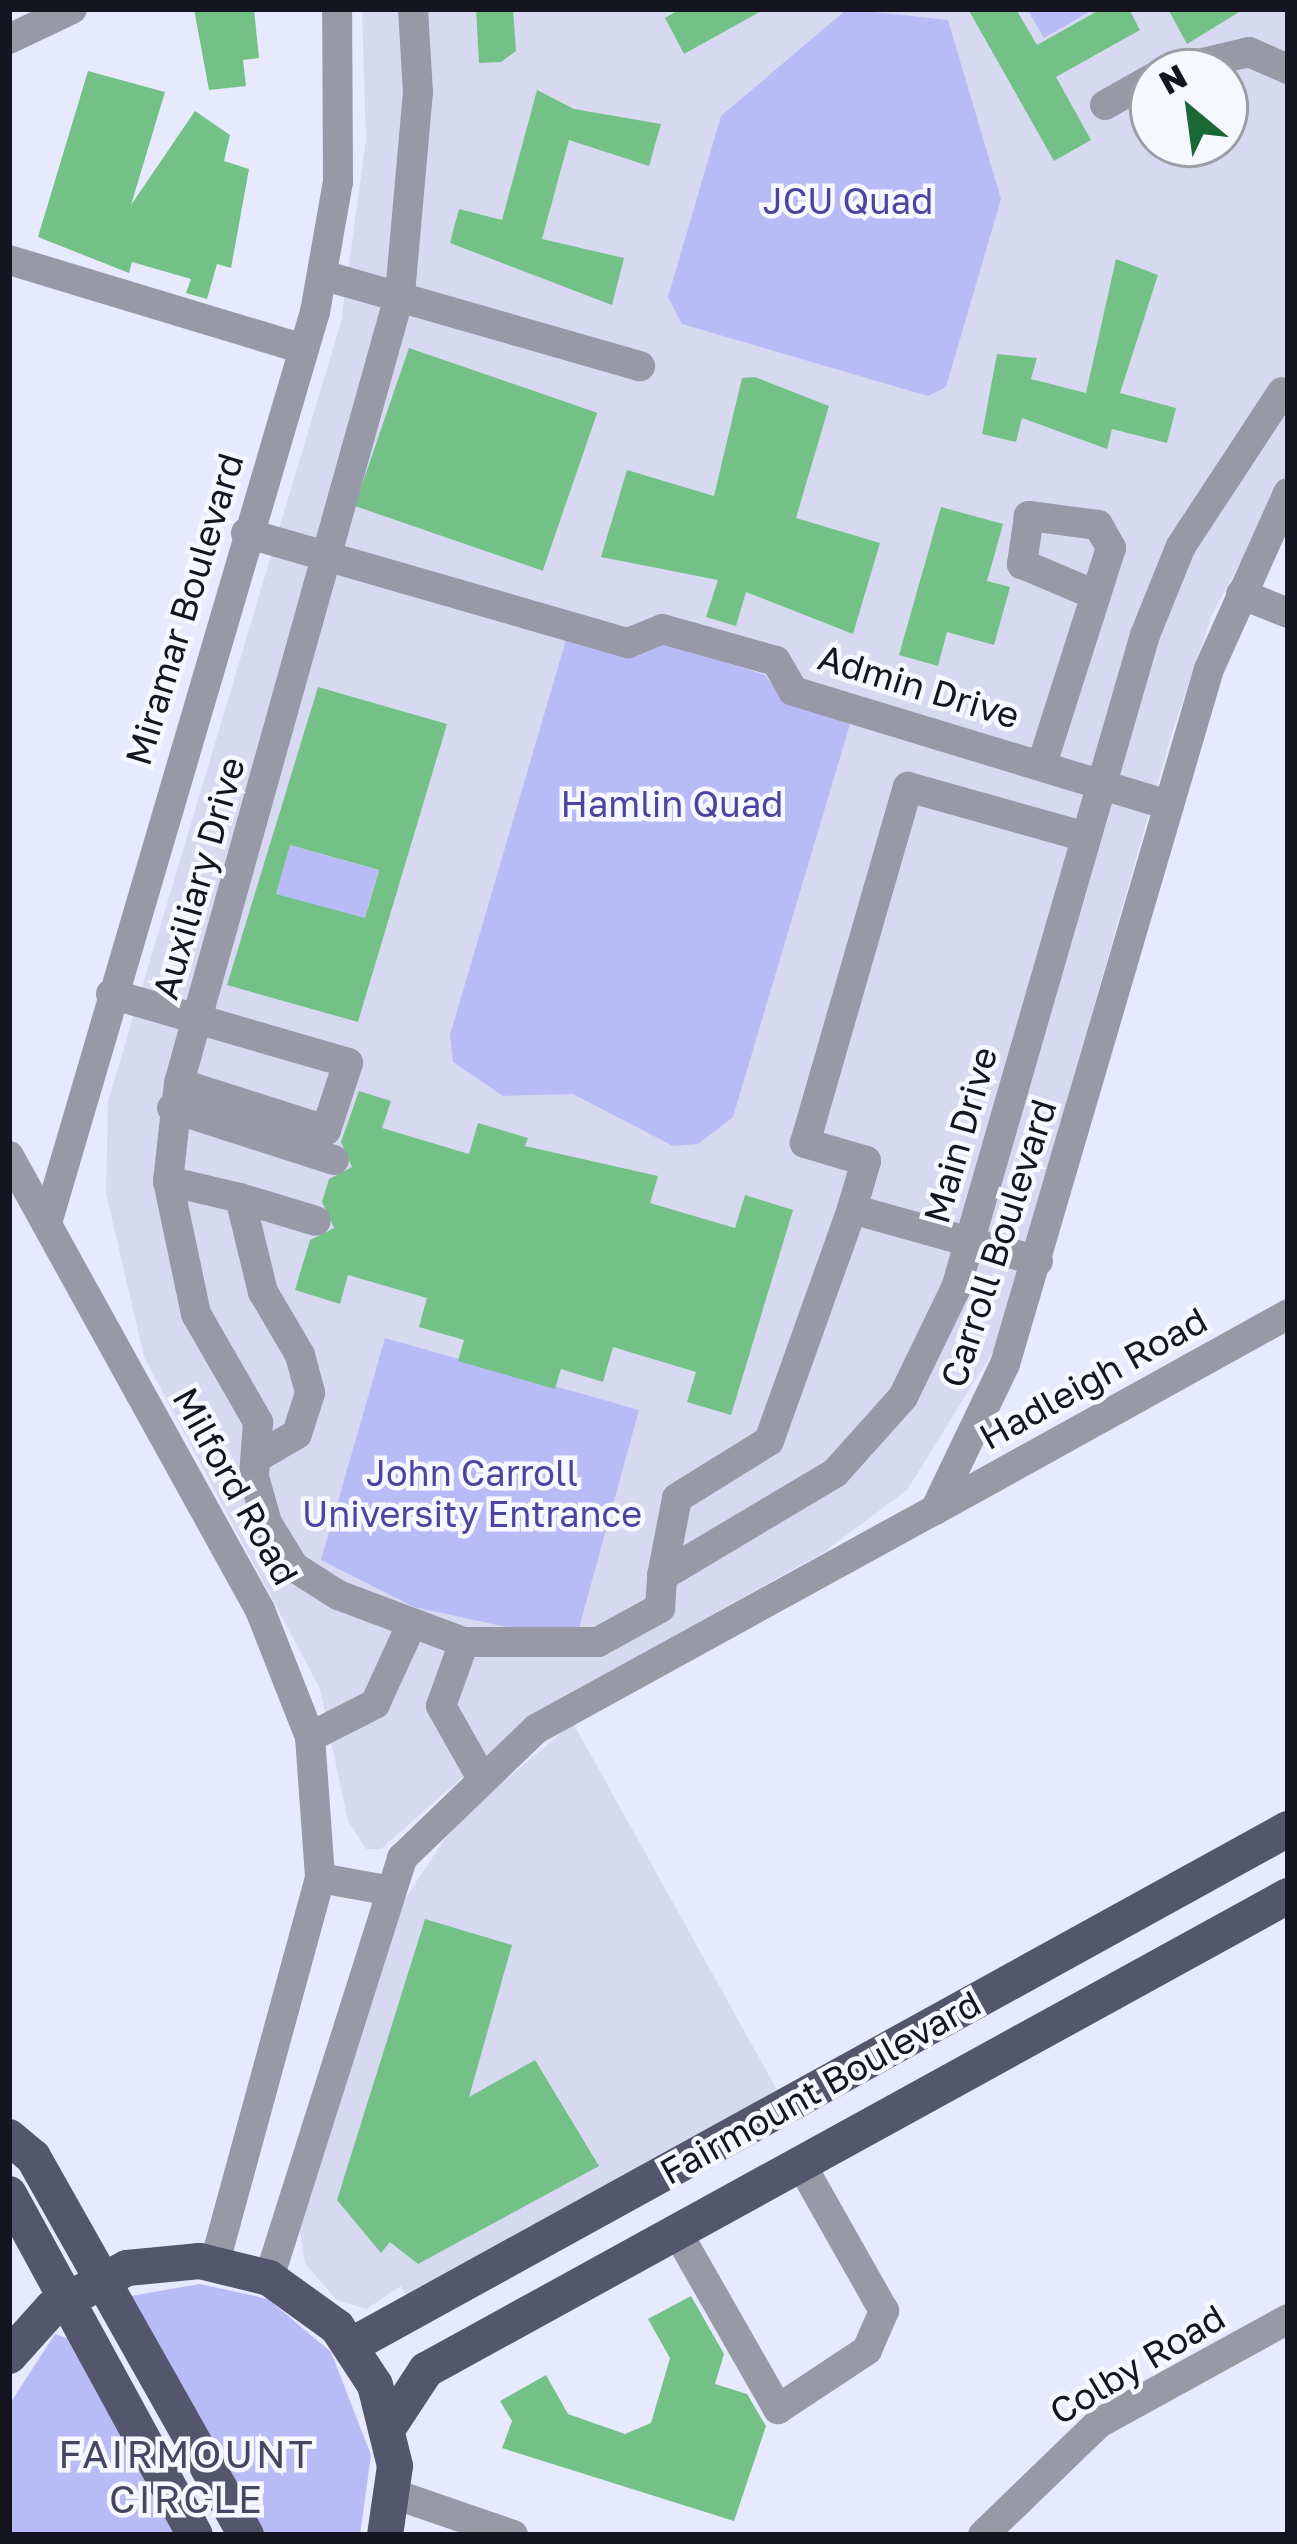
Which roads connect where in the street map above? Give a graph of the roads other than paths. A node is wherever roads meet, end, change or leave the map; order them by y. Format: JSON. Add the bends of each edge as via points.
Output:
{"nodes":[{"id":1,"x":72,"y":9,"type":"edge"},
{"id":2,"x":337,"y":9,"type":"edge"},
{"id":3,"x":413,"y":9,"type":"edge"},
{"id":4,"x":9,"y":39,"type":"edge"},
{"id":5,"x":1249,"y":52,"type":"edge"},
{"id":6,"x":1288,"y":69,"type":"edge"},
{"id":7,"x":1129,"y":92,"type":"edge"},
{"id":8,"x":1105,"y":105,"type":"dead end"},
{"id":9,"x":9,"y":260,"type":"edge"},
{"id":10,"x":322,"y":275,"type":"junction"},
{"id":11,"x":400,"y":293,"type":"junction"},
{"id":12,"x":304,"y":349,"type":"junction"},
{"id":13,"x":640,"y":366,"type":"dead end"},
{"id":14,"x":1282,"y":392,"type":"dead end"},
{"id":15,"x":1288,"y":493,"type":"edge"},
{"id":16,"x":245,"y":533,"type":"junction"},
{"id":17,"x":332,"y":559,"type":"junction"},
{"id":18,"x":1091,"y":592,"type":"dead end"},
{"id":19,"x":1241,"y":594,"type":"junction"},
{"id":20,"x":1288,"y":613,"type":"edge"},
{"id":21,"x":1042,"y":764,"type":"junction"},
{"id":22,"x":1101,"y":782,"type":"junction"},
{"id":23,"x":1169,"y":805,"type":"junction"},
{"id":24,"x":1086,"y":836,"type":"junction"},
{"id":25,"x":111,"y":994,"type":"junction"},
{"id":26,"x":197,"y":1019,"type":"junction"},
{"id":27,"x":176,"y":1095,"type":"junction"},
{"id":28,"x":9,"y":1156,"type":"edge"},
{"id":29,"x":334,"y":1160,"type":"dead end"},
{"id":30,"x":168,"y":1181,"type":"junction"},
{"id":31,"x":240,"y":1198,"type":"junction"},
{"id":32,"x":852,"y":1209,"type":"junction"},
{"id":33,"x":316,"y":1221,"type":"dead end"},
{"id":34,"x":47,"y":1223,"type":"junction"},
{"id":35,"x":970,"y":1242,"type":"junction"},
{"id":36,"x":1038,"y":1261,"type":"junction"},
{"id":37,"x":1288,"y":1314,"type":"edge"},
{"id":38,"x":256,"y":1458,"type":"junction"},
{"id":39,"x":935,"y":1510,"type":"junction"},
{"id":40,"x":662,"y":1576,"type":"junction"},
{"id":41,"x":412,"y":1623,"type":"junction"},
{"id":42,"x":464,"y":1642,"type":"junction"},
{"id":43,"x":310,"y":1737,"type":"junction"},
{"id":44,"x":480,"y":1775,"type":"junction"},
{"id":45,"x":1288,"y":1828,"type":"edge"},
{"id":46,"x":320,"y":1878,"type":"junction"},
{"id":47,"x":386,"y":1890,"type":"junction"},
{"id":48,"x":1288,"y":1896,"type":"edge"},
{"id":49,"x":9,"y":2137,"type":"edge"},
{"id":50,"x":801,"y":2164,"type":"junction"},
{"id":51,"x":9,"y":2194,"type":"edge"},
{"id":52,"x":677,"y":2232,"type":"junction"},
{"id":53,"x":215,"y":2263,"type":"junction"},
{"id":54,"x":100,"y":2278,"type":"junction"},
{"id":55,"x":269,"y":2278,"type":"junction"},
{"id":56,"x":65,"y":2299,"type":"junction"},
{"id":57,"x":1288,"y":2319,"type":"edge"},
{"id":58,"x":352,"y":2345,"type":"junction"},
{"id":59,"x":9,"y":2356,"type":"edge"},
{"id":60,"x":389,"y":2425,"type":"junction"},
{"id":61,"x":394,"y":2494,"type":"junction"},
{"id":62,"x":196,"y":2535,"type":"edge"},
{"id":63,"x":246,"y":2535,"type":"edge"},
{"id":64,"x":385,"y":2535,"type":"edge"},
{"id":65,"x":513,"y":2535,"type":"edge"},
{"id":66,"x":983,"y":2535,"type":"edge"}],
"edges":[{"from":1,"to":4,"type":"street"},
{"from":2,"to":10,"type":"street","name":"Miramar Boulevard","via":[[338,181]]},
{"from":3,"to":11,"type":"street","name":"Auxiliary Drive","via":[[418,92]]},
{"from":5,"to":6,"type":"street"},
{"from":7,"to":8,"type":"street"},
{"from":9,"to":12,"type":"street"},
{"from":10,"to":11,"type":"street"},
{"from":10,"to":12,"type":"street","name":"Miramar Boulevard"},
{"from":11,"to":13,"type":"street"},
{"from":11,"to":17,"type":"street","name":"Auxiliary Drive"},
{"from":12,"to":16,"type":"street","name":"Miramar Boulevard"},
{"from":14,"to":22,"type":"street","name":"Main Drive","via":[[1181,546]]},
{"from":15,"to":19,"type":"street","name":"Carroll Boulevard"},
{"from":16,"to":17,"type":"street","name":"Admin Drive"},
{"from":16,"to":25,"type":"street","name":"Miramar Boulevard"},
{"from":17,"to":21,"type":"street","name":"Admin Drive","via":[[628,643],[662,629],[776,661],[793,691]]},
{"from":17,"to":26,"type":"street","name":"Auxiliary Drive"},
{"from":18,"to":21,"type":"street"},
{"from":19,"to":20,"type":"street"},
{"from":19,"to":23,"type":"street","name":"Carroll Boulevard"},
{"from":21,"to":22,"type":"street","name":"Admin Drive"},
{"from":22,"to":23,"type":"street","name":"Admin Drive"},
{"from":22,"to":24,"type":"street","name":"Main Drive"},
{"from":23,"to":36,"type":"street","name":"Carroll Boulevard"},
{"from":24,"to":32,"type":"street","via":[[908,787],[805,1144],[866,1161]]},
{"from":24,"to":35,"type":"street","name":"Main Drive"},
{"from":25,"to":26,"type":"street"},
{"from":25,"to":34,"type":"street","name":"Miramar Boulevard"},
{"from":26,"to":27,"type":"street","name":"Auxiliary Drive"},
{"from":26,"to":27,"type":"street","via":[[348,1063],[326,1130]]},
{"from":27,"to":29,"type":"street"},
{"from":27,"to":30,"type":"street","name":"Auxiliary Drive"},
{"from":28,"to":34,"type":"street","name":"Milford Road"},
{"from":30,"to":31,"type":"street"},
{"from":30,"to":38,"type":"street","name":"Auxiliary Drive","via":[[196,1314],[258,1422]]},
{"from":31,"to":33,"type":"street"},
{"from":31,"to":38,"type":"street","via":[[263,1292],[310,1393],[297,1434]]},
{"from":32,"to":35,"type":"street"},
{"from":32,"to":40,"type":"street","via":[[769,1442],[677,1498]]},
{"from":34,"to":43,"type":"street","name":"Milford Road","via":[[260,1610]]},
{"from":35,"to":36,"type":"street"},
{"from":35,"to":40,"type":"street","name":"Main Drive","via":[[930,1353],[872,1434],[781,1510]]},
{"from":36,"to":39,"type":"street","name":"Carroll Boulevard","via":[[1005,1364]]},
{"from":37,"to":39,"type":"street","name":"Hadleigh Road"},
{"from":38,"to":41,"type":"street","name":"Auxiliary Drive","via":[[267,1523],[294,1567]]},
{"from":39,"to":44,"type":"street","via":[[555,1717]]},
{"from":40,"to":42,"type":"street","via":[[660,1608],[598,1642]]},
{"from":41,"to":42,"type":"street","name":"Auxiliary Drive"},
{"from":41,"to":43,"type":"street","via":[[375,1704]]},
{"from":42,"to":44,"type":"street","via":[[441,1706]]},
{"from":43,"to":46,"type":"street","name":"Milford Road"},
{"from":44,"to":47,"type":"street"},
{"from":45,"to":58,"type":"main road","name":"Fairmount Boulevard"},
{"from":46,"to":47,"type":"street"},
{"from":46,"to":53,"type":"street","name":"Milford Road"},
{"from":47,"to":55,"type":"street"},
{"from":48,"to":50,"type":"main road","name":"Fairmount Boulevard"},
{"from":49,"to":54,"type":"main road","via":[[33,2157]]},
{"from":50,"to":52,"type":"main road","name":"Fairmount Boulevard"},
{"from":50,"to":52,"type":"street","via":[[884,2311],[867,2350],[778,2409]]},
{"from":51,"to":56,"type":"main road"},
{"from":52,"to":60,"type":"main road","name":"Fairmount Boulevard","via":[[420,2374]]},
{"from":53,"to":54,"type":"main road"},
{"from":53,"to":55,"type":"main road"},
{"from":54,"to":56,"type":"main road"},
{"from":54,"to":63,"type":"main road"},
{"from":55,"to":58,"type":"main road"},
{"from":56,"to":59,"type":"main road"},
{"from":56,"to":62,"type":"main road"},
{"from":57,"to":66,"type":"street","name":"Colby Road","via":[[1100,2423]]},
{"from":58,"to":60,"type":"main road"},
{"from":60,"to":61,"type":"main road"},
{"from":61,"to":64,"type":"main road"},
{"from":61,"to":65,"type":"street"}]}
